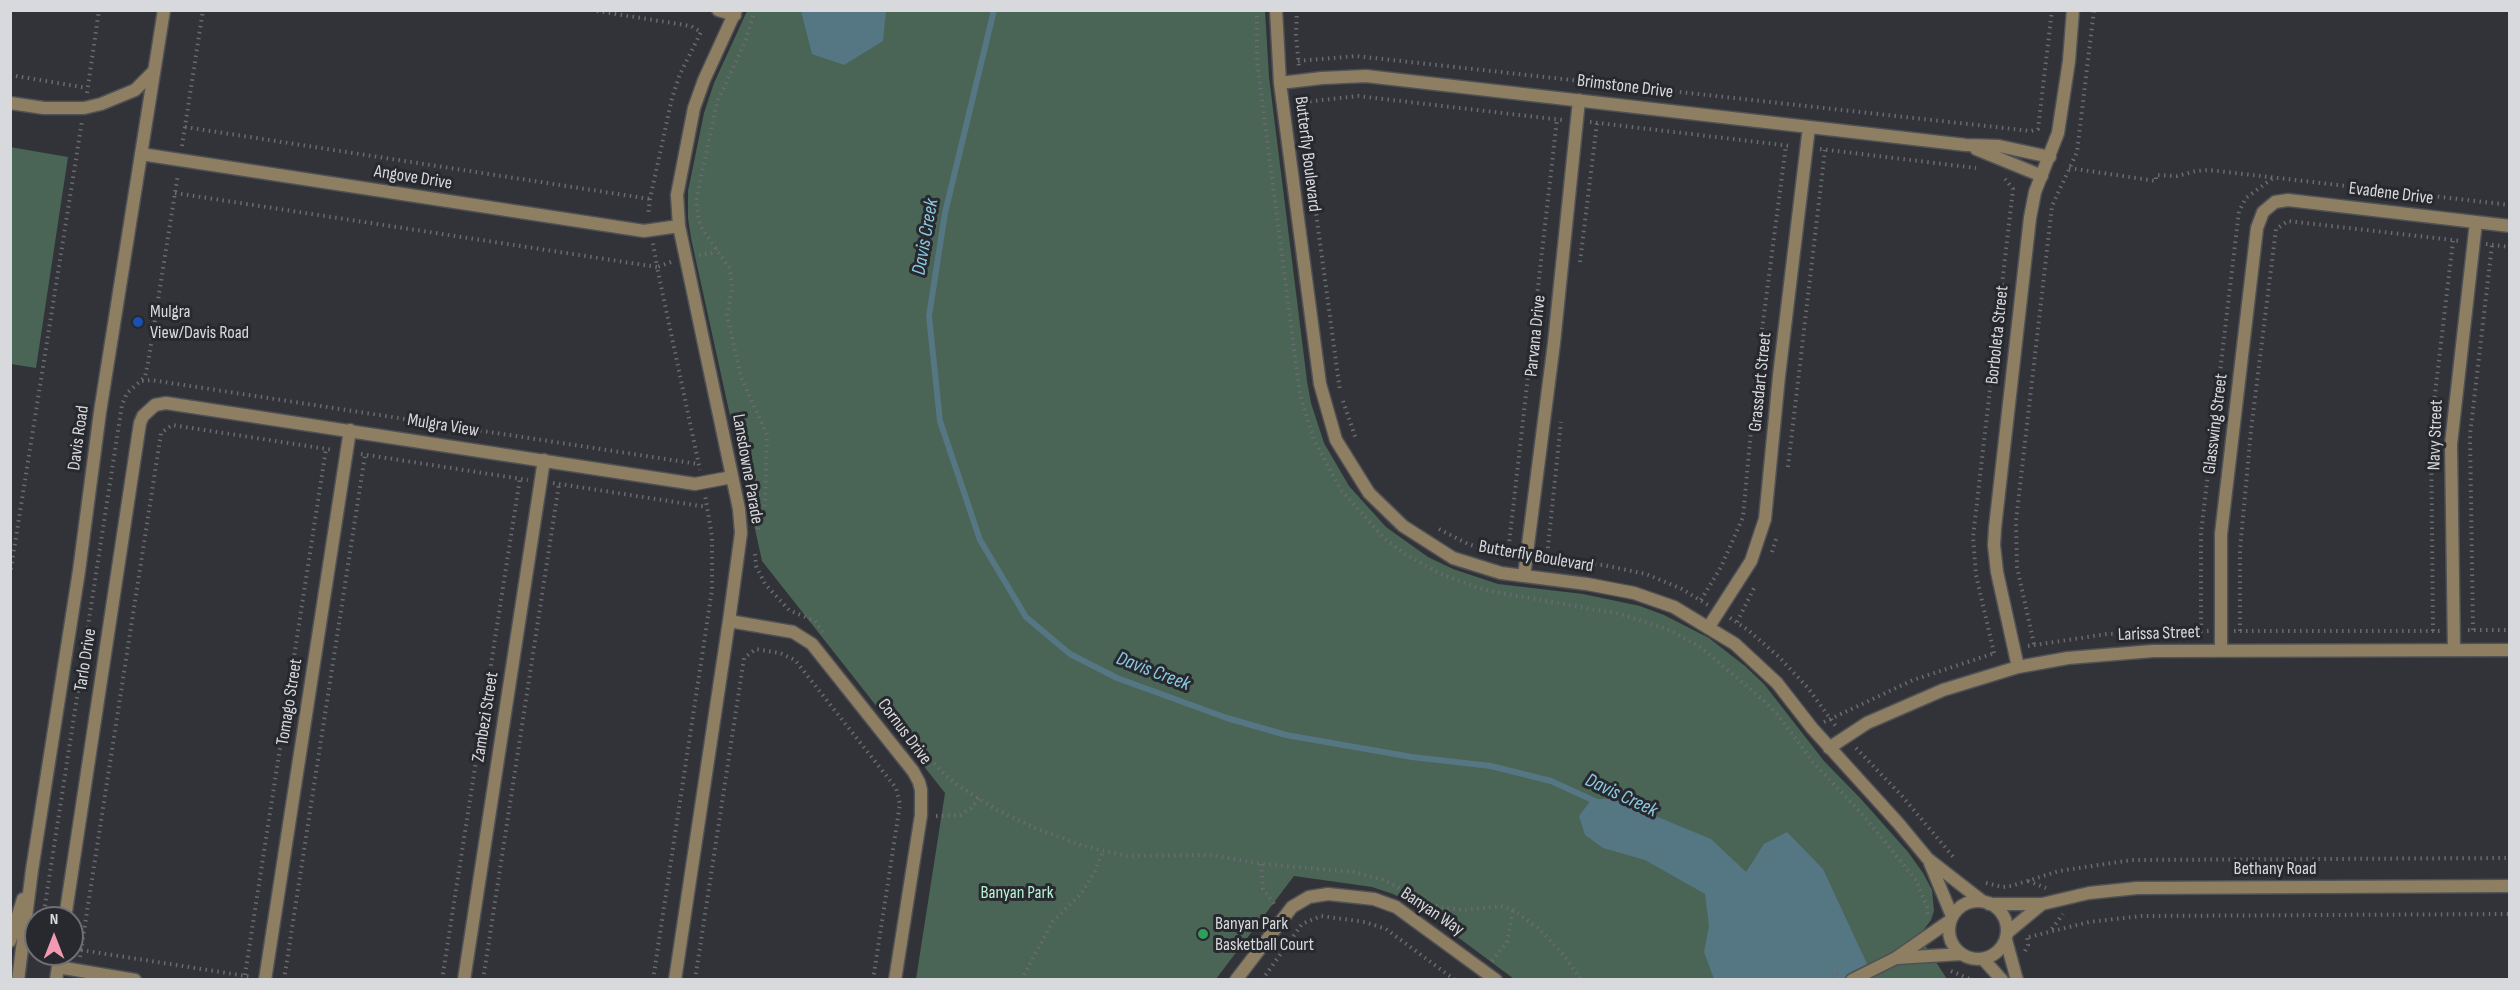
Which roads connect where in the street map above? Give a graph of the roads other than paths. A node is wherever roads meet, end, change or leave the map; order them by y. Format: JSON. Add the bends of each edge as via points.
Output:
{"nodes":[{"id":1,"x":164,"y":10,"type":"edge"},
{"id":2,"x":718,"y":10,"type":"edge"},
{"id":3,"x":1276,"y":10,"type":"edge"},
{"id":4,"x":2073,"y":10,"type":"edge"},
{"id":5,"x":735,"y":13,"type":"edge"},
{"id":6,"x":154,"y":71,"type":"junction"},
{"id":7,"x":1280,"y":83,"type":"junction"},
{"id":8,"x":1579,"y":100,"type":"junction"},
{"id":9,"x":10,"y":103,"type":"edge"},
{"id":10,"x":1809,"y":127,"type":"junction"},
{"id":11,"x":1966,"y":145,"type":"junction"},
{"id":12,"x":141,"y":154,"type":"junction"},
{"id":13,"x":2050,"y":157,"type":"junction"},
{"id":14,"x":2042,"y":176,"type":"junction"},
{"id":15,"x":2269,"y":206,"type":"joint"},
{"id":16,"x":2476,"y":222,"type":"junction"},
{"id":17,"x":679,"y":226,"type":"junction"},
{"id":18,"x":2510,"y":226,"type":"edge"},
{"id":19,"x":149,"y":409,"type":"joint"},
{"id":20,"x":350,"y":430,"type":"junction"},
{"id":21,"x":544,"y":460,"type":"junction"},
{"id":22,"x":732,"y":477,"type":"junction"},
{"id":23,"x":1524,"y":576,"type":"junction"},
{"id":24,"x":729,"y":621,"type":"junction"},
{"id":25,"x":1708,"y":628,"type":"junction"},
{"id":26,"x":2454,"y":650,"type":"junction"},
{"id":27,"x":2510,"y":650,"type":"edge"},
{"id":28,"x":2222,"y":651,"type":"junction"},
{"id":29,"x":2018,"y":667,"type":"junction"},
{"id":30,"x":1829,"y":748,"type":"junction"},
{"id":31,"x":1928,"y":860,"type":"junction"},
{"id":32,"x":32,"y":870,"type":"junction"},
{"id":33,"x":2510,"y":886,"type":"edge"},
{"id":34,"x":1986,"y":903,"type":"junction"},
{"id":35,"x":2042,"y":904,"type":"junction"},
{"id":36,"x":67,"y":906,"type":"edge"},
{"id":37,"x":1952,"y":918,"type":"junction"},
{"id":38,"x":2006,"y":936,"type":"junction"},
{"id":39,"x":10,"y":941,"type":"edge"},
{"id":40,"x":1961,"y":954,"type":"junction"},
{"id":41,"x":1896,"y":958,"type":"junction"},
{"id":42,"x":1983,"y":959,"type":"junction"},
{"id":43,"x":57,"y":973,"type":"edge"},
{"id":44,"x":265,"y":979,"type":"edge"},
{"id":45,"x":18,"y":980,"type":"edge"},
{"id":46,"x":135,"y":980,"type":"edge"},
{"id":47,"x":464,"y":980,"type":"edge"},
{"id":48,"x":675,"y":980,"type":"edge"},
{"id":49,"x":895,"y":980,"type":"edge"},
{"id":50,"x":1236,"y":980,"type":"edge"},
{"id":51,"x":1496,"y":980,"type":"edge"},
{"id":52,"x":1852,"y":980,"type":"edge"},
{"id":53,"x":2002,"y":980,"type":"edge"},
{"id":54,"x":2017,"y":980,"type":"edge"}],
"edges":[{"from":1,"to":6,"type":"street","name":"Davis Road"},
{"from":2,"to":5,"type":"street"},
{"from":3,"to":7,"type":"street","name":"Butterfly Boulevard"},
{"from":4,"to":13,"type":"street","name":"Borboleta Street","via":[[2058,133]]},
{"from":5,"to":17,"type":"street","name":"Lansdowne Parade","via":[[694,108],[679,181]]},
{"from":6,"to":9,"type":"street","via":[[135,90],[84,108],[58,110]]},
{"from":6,"to":12,"type":"street","name":"Davis Road"},
{"from":7,"to":8,"type":"street","name":"Brimstone Drive","via":[[1366,76]]},
{"from":7,"to":23,"type":"street","name":"Butterfly Boulevard","via":[[1315,354],[1336,440],[1369,493],[1418,538],[1462,561]]},
{"from":8,"to":10,"type":"street","name":"Brimstone Drive"},
{"from":8,"to":23,"type":"street","name":"Parvana Drive","via":[[1554,343]]},
{"from":10,"to":11,"type":"street","name":"Brimstone Drive"},
{"from":10,"to":25,"type":"street","name":"Grassdart Street","via":[[1765,519],[1751,561]]},
{"from":11,"to":13,"type":"street","name":"Brimstone Drive","via":[[1999,146]]},
{"from":11,"to":14,"type":"street","name":"Brimstone Drive"},
{"from":12,"to":17,"type":"street","name":"Angove Drive","via":[[651,231]]},
{"from":12,"to":32,"type":"street","name":"Davis Road"},
{"from":13,"to":14,"type":"street","name":"Borboleta Street"},
{"from":14,"to":29,"type":"street","name":"Borboleta Street","via":[[2030,218],[1994,545]]},
{"from":15,"to":16,"type":"street","name":"Evadene Drive","via":[[2288,200]]},
{"from":15,"to":28,"type":"street","name":"Glasswing Street","via":[[2257,228],[2221,534]]},
{"from":16,"to":18,"type":"street","name":"Evadene Drive"},
{"from":16,"to":26,"type":"street","name":"Navy Street","via":[[2451,444]]},
{"from":17,"to":22,"type":"street","name":"Lansdowne Parade"},
{"from":19,"to":20,"type":"street","name":"Mulgra View","via":[[166,402]]},
{"from":19,"to":36,"type":"street","name":"Tarlo Drive","via":[[140,423]]},
{"from":20,"to":21,"type":"street","name":"Mulgra View"},
{"from":20,"to":44,"type":"street","name":"Tomago Street"},
{"from":21,"to":22,"type":"street","name":"Mulgra View","via":[[695,484]]},
{"from":21,"to":47,"type":"street","name":"Zambezi Street"},
{"from":22,"to":24,"type":"street","name":"Lansdowne Parade","via":[[741,533]]},
{"from":23,"to":25,"type":"street","name":"Butterfly Boulevard","via":[[1634,593],[1674,607]]},
{"from":24,"to":48,"type":"street","name":"Lansdowne Parade"},
{"from":24,"to":49,"type":"street","name":"Cornus Drive","via":[[793,632],[813,644],[913,771],[921,790],[921,815]]},
{"from":25,"to":30,"type":"street","name":"Butterfly Boulevard","via":[[1736,644],[1777,684]]},
{"from":26,"to":27,"type":"street","name":"Larissa Street"},
{"from":26,"to":28,"type":"street","name":"Larissa Street"},
{"from":28,"to":29,"type":"street","name":"Larissa Street","via":[[2103,654]]},
{"from":29,"to":30,"type":"street","name":"Larissa Street","via":[[1919,699],[1868,723]]},
{"from":30,"to":31,"type":"street","name":"Butterfly Boulevard"},
{"from":31,"to":34,"type":"street","name":"Butterfly Boulevard"},
{"from":31,"to":37,"type":"street","name":"Butterfly Boulevard"},
{"from":32,"to":39,"type":"street","name":"Davis Road"},
{"from":32,"to":45,"type":"street","name":"Davis Road"},
{"from":33,"to":35,"type":"street","name":"Bethany Road","via":[[2137,888],[2090,892]]},
{"from":34,"to":35,"type":"street","name":"Bethany Road"},
{"from":34,"to":37,"type":"street","name":"Bethany Road","via":[[1965,904]]},
{"from":34,"to":38,"type":"street","via":[[2003,915]]},
{"from":35,"to":38,"type":"street","name":"Bethany Road"},
{"from":37,"to":40,"type":"street","via":[[1950,939]]},
{"from":37,"to":41,"type":"street","name":"Bethany Road"},
{"from":38,"to":42,"type":"street","name":"Bethany Road","via":[[1999,951]]},
{"from":38,"to":54,"type":"street"},
{"from":40,"to":41,"type":"street","name":"Bethany Road"},
{"from":40,"to":42,"type":"street","name":"Bethany Road"},
{"from":41,"to":52,"type":"street","name":"Bethany Road"},
{"from":42,"to":53,"type":"street"},
{"from":43,"to":46,"type":"street"},
{"from":50,"to":51,"type":"street","name":"Banyan Way","via":[[1299,901],[1318,894],[1338,894],[1386,902],[1410,915]]}]}
